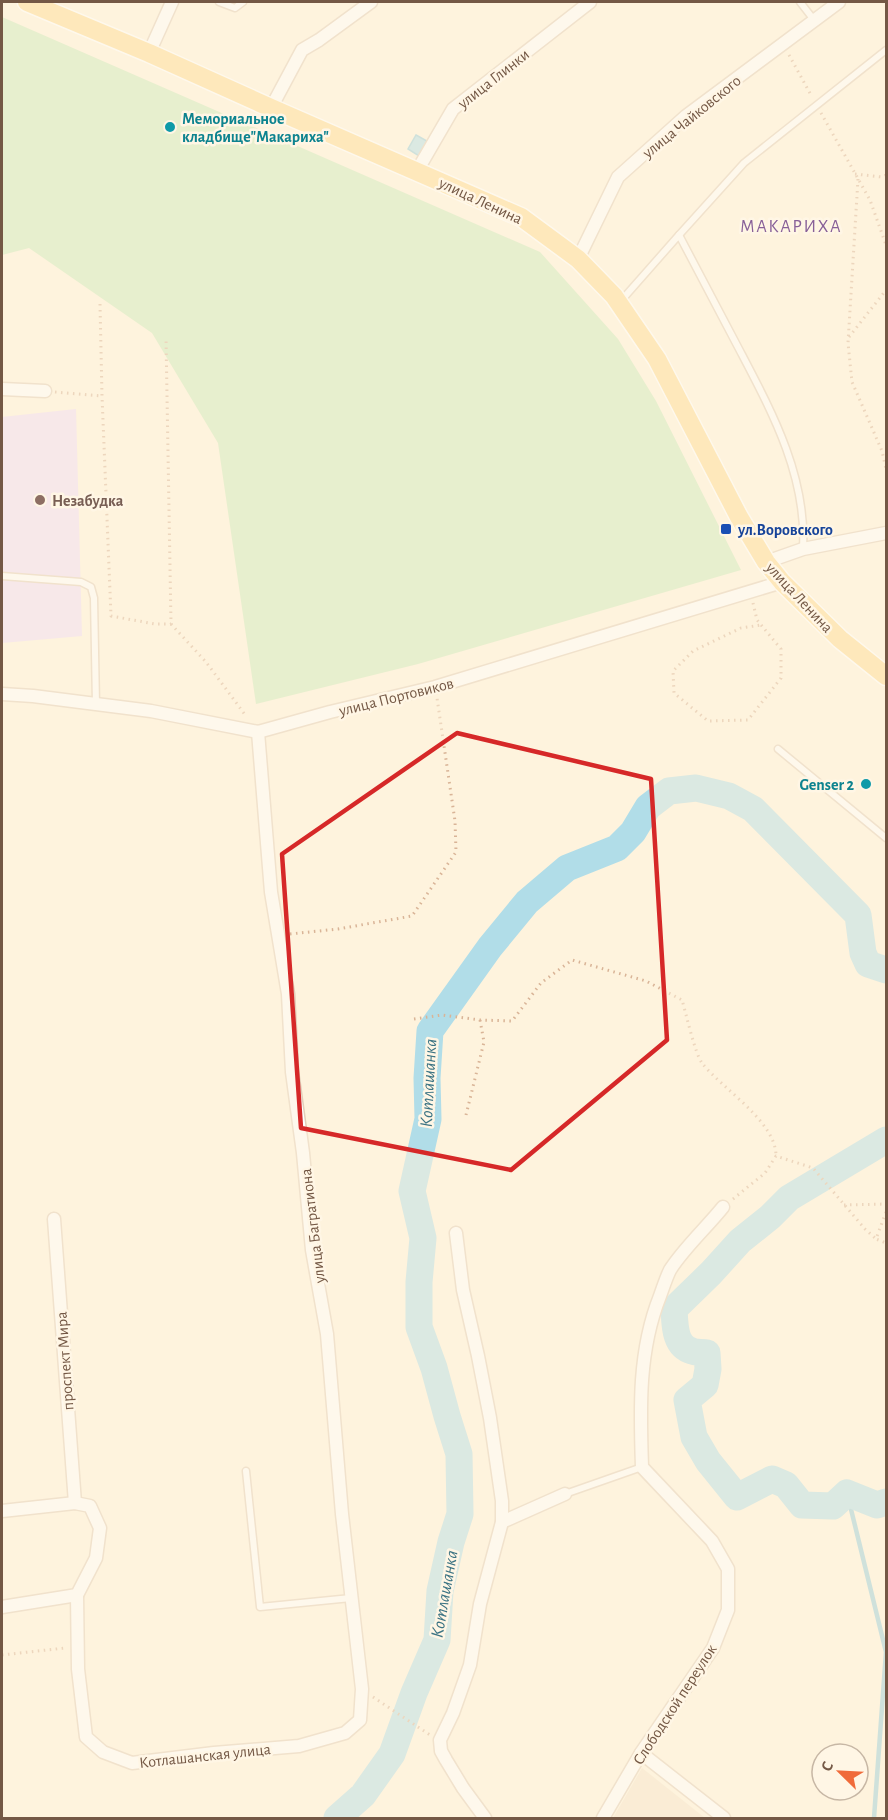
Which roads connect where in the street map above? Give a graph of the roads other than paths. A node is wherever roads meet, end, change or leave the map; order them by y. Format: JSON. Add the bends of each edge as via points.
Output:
{"nodes":[{"id":1,"x":27,"y":2,"type":"edge"},
{"id":2,"x":172,"y":2,"type":"edge"},
{"id":3,"x":219,"y":2,"type":"edge"},
{"id":4,"x":243,"y":2,"type":"edge"},
{"id":5,"x":371,"y":2,"type":"edge"},
{"id":6,"x":590,"y":2,"type":"edge"},
{"id":7,"x":800,"y":2,"type":"edge"},
{"id":8,"x":839,"y":2,"type":"edge"},
{"id":9,"x":814,"y":20,"type":"junction"},
{"id":10,"x":886,"y":50,"type":"edge"},
{"id":11,"x":149,"y":53,"type":"junction"},
{"id":12,"x":271,"y":108,"type":"junction"},
{"id":13,"x":417,"y":171,"type":"junction"},
{"id":14,"x":679,"y":235,"type":"junction"},
{"id":15,"x":578,"y":259,"type":"junction"},
{"id":16,"x":619,"y":303,"type":"junction"},
{"id":17,"x":2,"y":389,"type":"edge"},
{"id":18,"x":45,"y":390,"type":"road end"},
{"id":19,"x":886,"y":533,"type":"edge"},
{"id":20,"x":803,"y":549,"type":"junction"},
{"id":21,"x":766,"y":562,"type":"junction"},
{"id":22,"x":2,"y":576,"type":"edge"},
{"id":23,"x":782,"y":582,"type":"junction"},
{"id":24,"x":886,"y":676,"type":"edge"},
{"id":25,"x":2,"y":694,"type":"edge"},
{"id":26,"x":96,"y":705,"type":"junction"},
{"id":27,"x":258,"y":732,"type":"junction"},
{"id":28,"x":778,"y":749,"type":"dead end"},
{"id":29,"x":886,"y":838,"type":"edge"},
{"id":30,"x":723,"y":1207,"type":"road end"},
{"id":31,"x":54,"y":1219,"type":"dead end"},
{"id":32,"x":456,"y":1233,"type":"dead end"},
{"id":33,"x":642,"y":1467,"type":"junction"},
{"id":34,"x":246,"y":1471,"type":"dead end"},
{"id":35,"x":565,"y":1494,"type":"joint"},
{"id":36,"x":75,"y":1503,"type":"junction"},
{"id":37,"x":2,"y":1511,"type":"edge"},
{"id":38,"x":502,"y":1522,"type":"junction"},
{"id":39,"x":77,"y":1595,"type":"junction"},
{"id":40,"x":351,"y":1598,"type":"junction"},
{"id":41,"x":2,"y":1607,"type":"edge"},
{"id":42,"x":360,"y":1720,"type":"joint"},
{"id":43,"x":641,"y":1754,"type":"junction"},
{"id":44,"x":612,"y":1802,"type":"junction"},
{"id":45,"x":485,"y":1818,"type":"edge"},
{"id":46,"x":596,"y":1818,"type":"edge"},
{"id":47,"x":603,"y":1818,"type":"edge"},
{"id":48,"x":724,"y":1818,"type":"edge"}],
"edges":[{"from":1,"to":11,"type":"main road","name":"улица Ленина"},
{"from":2,"to":11,"type":"street"},
{"from":3,"to":4,"type":"lane","via":[[235,8]]},
{"from":5,"to":12,"type":"street","via":[[302,50]]},
{"from":6,"to":13,"type":"street","name":"улица Глинки","via":[[453,109]]},
{"from":7,"to":9,"type":"lane"},
{"from":8,"to":9,"type":"street","name":"улица Чайковского"},
{"from":9,"to":15,"type":"street","name":"улица Чайковского","via":[[686,116],[618,177]]},
{"from":10,"to":14,"type":"lane","via":[[744,163]]},
{"from":11,"to":12,"type":"main road","name":"улица Ленина"},
{"from":12,"to":13,"type":"main road","name":"улица Ленина"},
{"from":13,"to":15,"type":"main road","name":"улица Ленина","via":[[522,217]]},
{"from":14,"to":16,"type":"lane"},
{"from":14,"to":20,"type":"lane","via":[[772,412],[790,456],[801,504]]},
{"from":15,"to":16,"type":"main road","name":"улица Ленина"},
{"from":16,"to":21,"type":"main road","name":"улица Ленина","via":[[657,359]]},
{"from":17,"to":18,"type":"street"},
{"from":19,"to":20,"type":"street"},
{"from":20,"to":21,"type":"street"},
{"from":21,"to":23,"type":"main road","name":"улица Ленина"},
{"from":22,"to":26,"type":"lane","via":[[81,582],[91,587]]},
{"from":23,"to":24,"type":"main road","name":"улица Ленина","via":[[840,639]]},
{"from":23,"to":27,"type":"street","name":"улица Портовиков","via":[[435,687]]},
{"from":25,"to":26,"type":"street","name":"улица Портовиков"},
{"from":26,"to":27,"type":"street","name":"улица Портовиков","via":[[151,711]]},
{"from":27,"to":40,"type":"street","name":"улица Багратиона","via":[[271,892],[288,994],[292,1072],[312,1250],[327,1334]]},
{"from":28,"to":29,"type":"lane"},
{"from":30,"to":33,"type":"street","via":[[670,1271],[652,1316],[640,1402]]},
{"from":31,"to":36,"type":"street","name":"проспект Мира"},
{"from":32,"to":38,"type":"street","via":[[463,1290],[490,1418]]},
{"from":33,"to":35,"type":"lane"},
{"from":33,"to":43,"type":"street","name":"Слободской переулок","via":[[712,1541],[728,1569],[728,1610],[713,1648]]},
{"from":34,"to":40,"type":"lane","via":[[260,1607]]},
{"from":35,"to":38,"type":"street"},
{"from":36,"to":37,"type":"street"},
{"from":36,"to":39,"type":"street","via":[[90,1506],[100,1528],[96,1558]]},
{"from":38,"to":45,"type":"street","via":[[480,1604],[470,1665],[440,1740],[446,1760]]},
{"from":39,"to":41,"type":"street"},
{"from":39,"to":42,"type":"street","name":"Котлашанская улица","via":[[78,1669],[86,1737],[103,1752],[132,1762],[299,1746],[345,1733]]},
{"from":40,"to":42,"type":"street","name":"улица Багратиона","via":[[362,1689]]},
{"from":43,"to":44,"type":"street","name":"Слободской переулок"},
{"from":43,"to":48,"type":"street"},
{"from":44,"to":46,"type":"street"},
{"from":44,"to":47,"type":"street","name":"Слободской переулок"}]}
